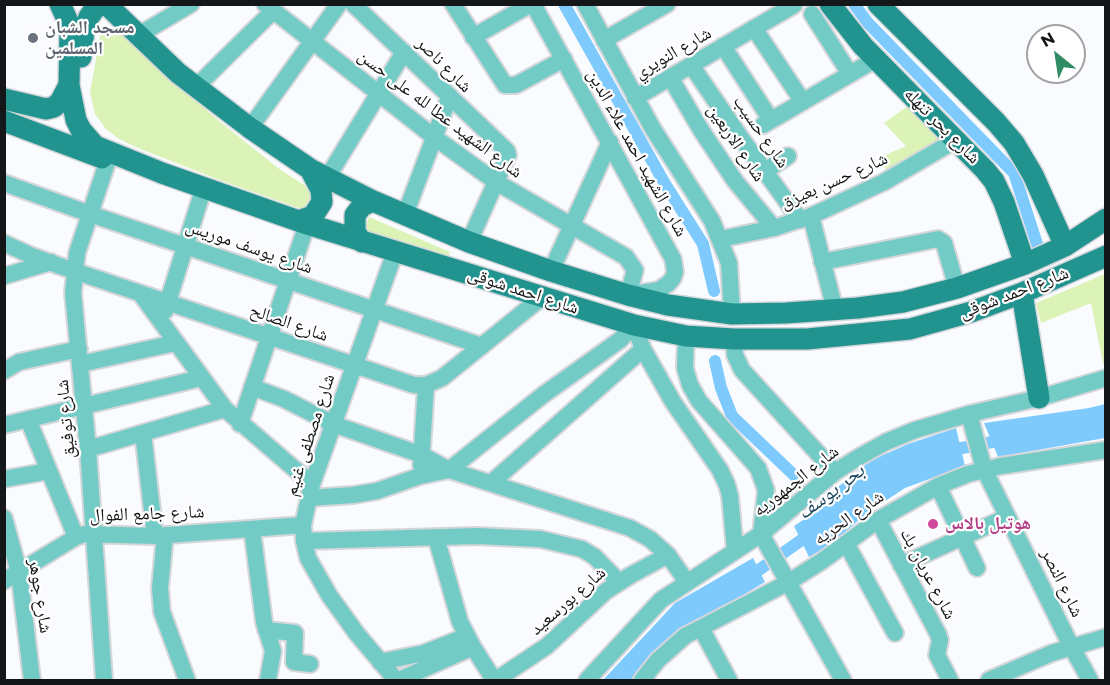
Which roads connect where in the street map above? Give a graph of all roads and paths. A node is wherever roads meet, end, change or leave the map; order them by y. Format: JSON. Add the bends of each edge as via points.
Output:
{"nodes":[{"id":1,"x":60,"y":4,"type":"edge"},
{"id":2,"x":98,"y":4,"type":"edge"},
{"id":3,"x":106,"y":4,"type":"edge"},
{"id":4,"x":191,"y":4,"type":"edge"},
{"id":5,"x":339,"y":4,"type":"edge"},
{"id":6,"x":353,"y":4,"type":"edge"},
{"id":7,"x":453,"y":4,"type":"edge"},
{"id":8,"x":532,"y":4,"type":"edge"},
{"id":9,"x":585,"y":4,"type":"edge"},
{"id":10,"x":667,"y":4,"type":"edge"},
{"id":11,"x":878,"y":4,"type":"edge"},
{"id":12,"x":794,"y":5,"type":"edge"},
{"id":13,"x":269,"y":8,"type":"edge"},
{"id":14,"x":821,"y":9,"type":"edge"},
{"id":15,"x":754,"y":28,"type":"junction"},
{"id":16,"x":137,"y":36,"type":"junction"},
{"id":17,"x":473,"y":37,"type":"junction"},
{"id":18,"x":604,"y":40,"type":"junction"},
{"id":19,"x":312,"y":41,"type":"junction"},
{"id":20,"x":723,"y":46,"type":"junction"},
{"id":21,"x":404,"y":52,"type":"junction"},
{"id":22,"x":564,"y":59,"type":"junction"},
{"id":23,"x":876,"y":59,"type":"junction"},
{"id":24,"x":691,"y":65,"type":"junction"},
{"id":25,"x":850,"y":75,"type":"junction"},
{"id":26,"x":670,"y":77,"type":"junction"},
{"id":27,"x":69,"y":85,"type":"junction"},
{"id":28,"x":196,"y":87,"type":"junction"},
{"id":29,"x":380,"y":93,"type":"junction"},
{"id":30,"x":449,"y":98,"type":"junction"},
{"id":31,"x":635,"y":98,"type":"junction"},
{"id":32,"x":4,"y":99,"type":"edge"},
{"id":33,"x":803,"y":102,"type":"junction"},
{"id":34,"x":4,"y":121,"type":"edge"},
{"id":35,"x":250,"y":128,"type":"junction"},
{"id":36,"x":434,"y":137,"type":"junction"},
{"id":37,"x":956,"y":140,"type":"junction"},
{"id":38,"x":610,"y":142,"type":"junction"},
{"id":39,"x":788,"y":156,"type":"dead end"},
{"id":40,"x":108,"y":160,"type":"junction"},
{"id":41,"x":132,"y":161,"type":"junction"},
{"id":42,"x":765,"y":171,"type":"junction"},
{"id":43,"x":318,"y":174,"type":"junction"},
{"id":44,"x":496,"y":182,"type":"junction"},
{"id":45,"x":4,"y":183,"type":"edge"},
{"id":46,"x":204,"y":187,"type":"junction"},
{"id":47,"x":373,"y":201,"type":"junction"},
{"id":48,"x":90,"y":214,"type":"junction"},
{"id":49,"x":405,"y":215,"type":"junction"},
{"id":50,"x":805,"y":218,"type":"junction"},
{"id":51,"x":1106,"y":219,"type":"edge"},
{"id":52,"x":303,"y":222,"type":"junction"},
{"id":53,"x":572,"y":226,"type":"junction"},
{"id":54,"x":774,"y":228,"type":"junction"},
{"id":55,"x":721,"y":239,"type":"junction"},
{"id":56,"x":362,"y":242,"type":"junction"},
{"id":57,"x":469,"y":242,"type":"junction"},
{"id":58,"x":4,"y":243,"type":"edge"},
{"id":59,"x":186,"y":246,"type":"junction"},
{"id":60,"x":1065,"y":246,"type":"junction"},
{"id":61,"x":395,"y":252,"type":"junction"},
{"id":62,"x":1106,"y":256,"type":"edge"},
{"id":63,"x":51,"y":262,"type":"junction"},
{"id":64,"x":822,"y":262,"type":"junction"},
{"id":65,"x":1025,"y":264,"type":"junction"},
{"id":66,"x":74,"y":271,"type":"junction"},
{"id":67,"x":551,"y":271,"type":"junction"},
{"id":68,"x":4,"y":276,"type":"edge"},
{"id":69,"x":286,"y":280,"type":"junction"},
{"id":70,"x":957,"y":288,"type":"junction"},
{"id":71,"x":140,"y":293,"type":"junction"},
{"id":72,"x":1022,"y":293,"type":"junction"},
{"id":73,"x":628,"y":295,"type":"junction"},
{"id":74,"x":541,"y":298,"type":"junction"},
{"id":75,"x":903,"y":302,"type":"junction"},
{"id":76,"x":168,"y":303,"type":"junction"},
{"id":77,"x":880,"y":305,"type":"junction"},
{"id":78,"x":374,"y":310,"type":"junction"},
{"id":79,"x":835,"y":310,"type":"junction"},
{"id":80,"x":732,"y":314,"type":"junction"},
{"id":81,"x":161,"y":323,"type":"junction"},
{"id":82,"x":634,"y":325,"type":"junction"},
{"id":83,"x":910,"y":329,"type":"junction"},
{"id":84,"x":882,"y":333,"type":"junction"},
{"id":85,"x":686,"y":336,"type":"junction"},
{"id":86,"x":268,"y":337,"type":"junction"},
{"id":87,"x":734,"y":339,"type":"junction"},
{"id":88,"x":176,"y":343,"type":"junction"},
{"id":89,"x":482,"y":346,"type":"junction"},
{"id":90,"x":643,"y":349,"type":"junction"},
{"id":91,"x":80,"y":357,"type":"junction"},
{"id":92,"x":354,"y":365,"type":"junction"},
{"id":93,"x":4,"y":371,"type":"edge"},
{"id":94,"x":201,"y":378,"type":"junction"},
{"id":95,"x":1106,"y":378,"type":"edge"},
{"id":96,"x":426,"y":385,"type":"junction"},
{"id":97,"x":252,"y":387,"type":"junction"},
{"id":98,"x":1039,"y":398,"type":"junction"},
{"id":99,"x":84,"y":406,"type":"junction"},
{"id":100,"x":225,"y":410,"type":"junction"},
{"id":101,"x":969,"y":414,"type":"junction"},
{"id":102,"x":28,"y":419,"type":"junction"},
{"id":103,"x":240,"y":424,"type":"junction"},
{"id":104,"x":333,"y":424,"type":"junction"},
{"id":105,"x":4,"y":425,"type":"edge"},
{"id":106,"x":143,"y":434,"type":"junction"},
{"id":107,"x":88,"y":449,"type":"junction"},
{"id":108,"x":1106,"y":450,"type":"edge"},
{"id":109,"x":422,"y":455,"type":"junction"},
{"id":110,"x":449,"y":470,"type":"junction"},
{"id":111,"x":984,"y":470,"type":"junction"},
{"id":112,"x":49,"y":471,"type":"junction"},
{"id":113,"x":835,"y":472,"type":"junction"},
{"id":114,"x":420,"y":476,"type":"junction"},
{"id":115,"x":4,"y":479,"type":"edge"},
{"id":116,"x":491,"y":483,"type":"junction"},
{"id":117,"x":938,"y":486,"type":"junction"},
{"id":118,"x":310,"y":491,"type":"junction"},
{"id":119,"x":1007,"y":517,"type":"junction"},
{"id":120,"x":4,"y":518,"type":"edge"},
{"id":121,"x":878,"y":520,"type":"junction"},
{"id":122,"x":252,"y":529,"type":"junction"},
{"id":123,"x":303,"y":533,"type":"junction"},
{"id":124,"x":94,"y":534,"type":"junction"},
{"id":125,"x":761,"y":534,"type":"junction"},
{"id":126,"x":160,"y":535,"type":"junction"},
{"id":127,"x":76,"y":537,"type":"junction"},
{"id":128,"x":436,"y":537,"type":"junction"},
{"id":129,"x":962,"y":537,"type":"junction"},
{"id":130,"x":846,"y":543,"type":"junction"},
{"id":131,"x":735,"y":550,"type":"junction"},
{"id":132,"x":668,"y":555,"type":"junction"},
{"id":133,"x":901,"y":565,"type":"junction"},
{"id":134,"x":976,"y":568,"type":"dead end"},
{"id":135,"x":12,"y":577,"type":"edge"},
{"id":136,"x":619,"y":582,"type":"junction"},
{"id":137,"x":687,"y":582,"type":"junction"},
{"id":138,"x":789,"y":582,"type":"junction"},
{"id":139,"x":701,"y":628,"type":"junction"},
{"id":140,"x":266,"y":630,"type":"junction"},
{"id":141,"x":895,"y":633,"type":"dead end"},
{"id":142,"x":1106,"y":637,"type":"edge"},
{"id":143,"x":470,"y":642,"type":"junction"},
{"id":144,"x":1071,"y":646,"type":"junction"},
{"id":145,"x":380,"y":662,"type":"junction"},
{"id":146,"x":310,"y":663,"type":"dead end"},
{"id":147,"x":646,"y":679,"type":"edge"},
{"id":148,"x":1088,"y":680,"type":"edge"},
{"id":149,"x":32,"y":681,"type":"edge"},
{"id":150,"x":104,"y":681,"type":"edge"},
{"id":151,"x":187,"y":681,"type":"edge"},
{"id":152,"x":268,"y":681,"type":"edge"},
{"id":153,"x":397,"y":681,"type":"edge"},
{"id":154,"x":495,"y":681,"type":"edge"},
{"id":155,"x":587,"y":681,"type":"edge"},
{"id":156,"x":729,"y":681,"type":"edge"},
{"id":157,"x":843,"y":681,"type":"edge"},
{"id":158,"x":950,"y":681,"type":"edge"},
{"id":159,"x":989,"y":681,"type":"edge"}],
"edges":[{"from":1,"to":27,"type":"main road","name":"شارع احمد شوقى","via":[[69,26]]},
{"from":2,"to":41,"type":"main road","via":[[84,30],[82,109],[92,131]]},
{"from":3,"to":16,"type":"main road","name":"شارع احمد شوقى"},
{"from":4,"to":16,"type":"street"},
{"from":5,"to":19,"type":"street"},
{"from":6,"to":21,"type":"street","name":"شارع ناصر"},
{"from":7,"to":17,"type":"street"},
{"from":8,"to":17,"type":"street"},
{"from":8,"to":22,"type":"street","name":"شارع الشهيد احمد علاء الدين"},
{"from":9,"to":18,"type":"street","name":"شارع الشهيد احمد علاء الدين"},
{"from":10,"to":18,"type":"street"},
{"from":11,"to":60,"type":"main road","via":[[1014,143]]},
{"from":12,"to":15,"type":"street","name":"شارع النويري"},
{"from":13,"to":19,"type":"street","name":"شارع الشهيد عطا لله على حسن"},
{"from":13,"to":28,"type":"street"},
{"from":14,"to":23,"type":"main road","name":"شارع بحر تنهله","via":[[839,18]]},
{"from":14,"to":25,"type":"street"},
{"from":15,"to":20,"type":"street","name":"شارع النويري"},
{"from":15,"to":33,"type":"street"},
{"from":16,"to":28,"type":"main road","name":"شارع احمد شوقى"},
{"from":17,"to":22,"type":"street","via":[[508,86]]},
{"from":18,"to":31,"type":"street","name":"شارع الشهيد احمد علاء الدين"},
{"from":19,"to":29,"type":"street","name":"شارع الشهيد عطا لله على حسن"},
{"from":19,"to":35,"type":"street"},
{"from":20,"to":24,"type":"street","name":"شارع النويري"},
{"from":20,"to":33,"type":"street","via":[[767,123]]},
{"from":21,"to":29,"type":"street"},
{"from":21,"to":30,"type":"street","name":"شارع ناصر"},
{"from":22,"to":38,"type":"street","name":"شارع الشهيد احمد علاء الدين"},
{"from":23,"to":25,"type":"street"},
{"from":23,"to":37,"type":"main road","name":"شارع بحر تنهله"},
{"from":24,"to":26,"type":"street","name":"شارع النويري"},
{"from":24,"to":42,"type":"street","name":"شارع حسيب"},
{"from":25,"to":33,"type":"street"},
{"from":26,"to":31,"type":"street","name":"شارع النويري"},
{"from":26,"to":54,"type":"street","name":"شارع الاربعين","via":[[735,181]]},
{"from":27,"to":32,"type":"main road","via":[[60,102],[46,109]]},
{"from":27,"to":41,"type":"main road","name":"شارع احمد شوقى","via":[[76,120],[87,138],[95,146]]},
{"from":28,"to":35,"type":"main road","name":"شارع احمد شوقى"},
{"from":29,"to":36,"type":"street","name":"شارع الشهيد عطا لله على حسن"},
{"from":29,"to":43,"type":"street"},
{"from":30,"to":36,"type":"street"},
{"from":30,"to":44,"type":"street","name":"شارع ناصر","via":[[508,153]]},
{"from":31,"to":55,"type":"street","name":"شارع الشهيد احمد علاء الدين"},
{"from":34,"to":40,"type":"main road"},
{"from":35,"to":43,"type":"main road","name":"شارع احمد شوقى"},
{"from":36,"to":44,"type":"street","name":"شارع الشهيد عطا لله على حسن"},
{"from":36,"to":49,"type":"street"},
{"from":37,"to":50,"type":"street","name":"شارع حسن بعيزق","via":[[884,182]]},
{"from":37,"to":65,"type":"main road","name":"شارع بحر تنهله","via":[[994,181]]},
{"from":38,"to":53,"type":"street"},
{"from":38,"to":73,"type":"street","name":"شارع الشهيد احمد علاء الدين","via":[[675,265],[673,278],[664,287]]},
{"from":39,"to":42,"type":"street"},
{"from":40,"to":41,"type":"main road"},
{"from":40,"to":48,"type":"street","name":"شارع توفيق"},
{"from":41,"to":46,"type":"main road","name":"شارع احمد شوقى"},
{"from":42,"to":50,"type":"street","name":"شارع حسيب"},
{"from":43,"to":47,"type":"main road","name":"شارع احمد شوقى"},
{"from":43,"to":52,"type":"main road","via":[[322,202],[313,216]]},
{"from":44,"to":53,"type":"street","name":"شارع الشهيد عطا لله على حسن"},
{"from":44,"to":57,"type":"street"},
{"from":45,"to":48,"type":"street","name":"شارع يوسف موريس"},
{"from":46,"to":52,"type":"main road","name":"شارع احمد شوقى"},
{"from":46,"to":59,"type":"street"},
{"from":47,"to":49,"type":"main road","name":"شارع احمد شوقى"},
{"from":47,"to":56,"type":"main road","via":[[362,206],[356,215],[355,232]]},
{"from":48,"to":59,"type":"street","name":"شارع يوسف موريس"},
{"from":48,"to":66,"type":"street","name":"شارع توفيق"},
{"from":49,"to":57,"type":"main road","name":"شارع احمد شوقى"},
{"from":50,"to":54,"type":"street","name":"شارع حسن بعيزق"},
{"from":50,"to":64,"type":"street"},
{"from":51,"to":60,"type":"main road","name":"شارع احمد شوقى"},
{"from":52,"to":56,"type":"main road","name":"شارع احمد شوقى"},
{"from":52,"to":69,"type":"street"},
{"from":53,"to":67,"type":"street"},
{"from":53,"to":73,"type":"street","name":"شارع الشهيد عطا لله على حسن","via":[[630,260],[634,275]]},
{"from":54,"to":55,"type":"street","name":"شارع حسن بعيزق"},
{"from":55,"to":80,"type":"street","name":"شارع الشهيد احمد علاء الدين","via":[[729,264]]},
{"from":56,"to":61,"type":"main road","name":"شارع احمد شوقى"},
{"from":57,"to":67,"type":"main road","name":"شارع احمد شوقى"},
{"from":58,"to":63,"type":"street","name":"شارع الصالح"},
{"from":59,"to":69,"type":"street","name":"شارع يوسف موريس"},
{"from":59,"to":76,"type":"street"},
{"from":60,"to":65,"type":"main road","name":"شارع احمد شوقى"},
{"from":61,"to":74,"type":"main road","name":"شارع احمد شوقى"},
{"from":61,"to":78,"type":"street","name":"شارع مصطفى غنيم"},
{"from":62,"to":72,"type":"main road","name":"شارع احمد شوقى"},
{"from":63,"to":66,"type":"street","name":"شارع الصالح"},
{"from":63,"to":68,"type":"street"},
{"from":64,"to":70,"type":"street","via":[[938,239],[944,243]]},
{"from":64,"to":79,"type":"street"},
{"from":65,"to":70,"type":"main road","name":"شارع احمد شوقى"},
{"from":66,"to":71,"type":"street","name":"شارع الصالح"},
{"from":66,"to":91,"type":"street","name":"شارع توفيق"},
{"from":67,"to":73,"type":"main road","name":"شارع احمد شوقى"},
{"from":69,"to":78,"type":"street","name":"شارع يوسف موريس"},
{"from":69,"to":86,"type":"street"},
{"from":70,"to":75,"type":"main road","name":"شارع احمد شوقى"},
{"from":71,"to":76,"type":"street","name":"شارع الصالح"},
{"from":71,"to":81,"type":"street"},
{"from":72,"to":83,"type":"main road","name":"شارع احمد شوقى"},
{"from":72,"to":98,"type":"main road"},
{"from":73,"to":80,"type":"main road","name":"شارع احمد شوقى"},
{"from":74,"to":82,"type":"main road","name":"شارع احمد شوقى"},
{"from":74,"to":89,"type":"street"},
{"from":75,"to":77,"type":"main road","name":"شارع احمد شوقى"},
{"from":75,"to":83,"type":"main road","via":[[899,318]]},
{"from":76,"to":81,"type":"street"},
{"from":76,"to":86,"type":"street","name":"شارع الصالح"},
{"from":77,"to":79,"type":"main road","name":"شارع احمد شوقى"},
{"from":77,"to":84,"type":"main road","via":[[890,320]]},
{"from":78,"to":89,"type":"street","name":"شارع يوسف موريس"},
{"from":78,"to":92,"type":"street","name":"شارع مصطفى غنيم"},
{"from":79,"to":80,"type":"main road","name":"شارع احمد شوقى"},
{"from":81,"to":88,"type":"street"},
{"from":82,"to":85,"type":"main road","name":"شارع احمد شوقى"},
{"from":82,"to":90,"type":"street"},
{"from":82,"to":110,"type":"street","via":[[620,340]]},
{"from":83,"to":84,"type":"main road","name":"شارع احمد شوقى"},
{"from":84,"to":87,"type":"main road","name":"شارع احمد شوقى"},
{"from":85,"to":87,"type":"main road","name":"شارع احمد شوقى"},
{"from":85,"to":125,"type":"street","via":[[690,385],[763,478],[766,500]]},
{"from":86,"to":92,"type":"street","name":"شارع الصالح"},
{"from":86,"to":97,"type":"street"},
{"from":87,"to":113,"type":"street","via":[[735,355],[742,370]]},
{"from":88,"to":91,"type":"street"},
{"from":88,"to":94,"type":"street"},
{"from":89,"to":96,"type":"street","via":[[442,378]]},
{"from":90,"to":116,"type":"street"},
{"from":90,"to":131,"type":"street","via":[[727,485]]},
{"from":91,"to":93,"type":"street","via":[[19,362]]},
{"from":91,"to":99,"type":"street","name":"شارع توفيق"},
{"from":92,"to":96,"type":"street","name":"شارع الصالح","via":[[414,386]]},
{"from":92,"to":104,"type":"street","name":"شارع مصطفى غنيم"},
{"from":94,"to":99,"type":"street"},
{"from":94,"to":100,"type":"street"},
{"from":95,"to":98,"type":"street","name":"شارع الجمهوريه"},
{"from":96,"to":109,"type":"street"},
{"from":97,"to":103,"type":"street"},
{"from":97,"to":104,"type":"street"},
{"from":98,"to":101,"type":"street","name":"شارع الجمهوريه"},
{"from":99,"to":102,"type":"street"},
{"from":99,"to":107,"type":"street","name":"شارع توفيق"},
{"from":100,"to":103,"type":"street"},
{"from":100,"to":106,"type":"street"},
{"from":101,"to":111,"type":"street","name":"شارع النصر"},
{"from":101,"to":113,"type":"street","name":"شارع الجمهوريه","via":[[886,442]]},
{"from":102,"to":105,"type":"street"},
{"from":102,"to":112,"type":"street"},
{"from":103,"to":118,"type":"street"},
{"from":104,"to":109,"type":"street"},
{"from":104,"to":118,"type":"street","name":"شارع مصطفى غنيم"},
{"from":106,"to":107,"type":"street"},
{"from":106,"to":126,"type":"street"},
{"from":107,"to":124,"type":"street","name":"شارع توفيق"},
{"from":108,"to":111,"type":"street","name":"شارع الحريه"},
{"from":109,"to":110,"type":"street"},
{"from":109,"to":114,"type":"street"},
{"from":110,"to":114,"type":"street"},
{"from":110,"to":116,"type":"street"},
{"from":111,"to":117,"type":"street","name":"شارع الحريه"},
{"from":111,"to":119,"type":"street","name":"شارع النصر"},
{"from":112,"to":115,"type":"street"},
{"from":112,"to":127,"type":"street"},
{"from":113,"to":125,"type":"street","name":"شارع الجمهوريه"},
{"from":114,"to":118,"type":"street","via":[[353,495]]},
{"from":116,"to":132,"type":"street","via":[[630,528]]},
{"from":117,"to":121,"type":"street","name":"شارع الحريه"},
{"from":117,"to":129,"type":"street"},
{"from":118,"to":123,"type":"street","name":"شارع مصطفى غنيم"},
{"from":119,"to":129,"type":"street"},
{"from":119,"to":144,"type":"street","name":"شارع النصر"},
{"from":120,"to":135,"type":"street","name":"شارع جوهر"},
{"from":121,"to":130,"type":"street","name":"شارع الحريه"},
{"from":121,"to":133,"type":"street","name":"شارع عريان بك"},
{"from":122,"to":123,"type":"street","name":"شارع جامع الفوال"},
{"from":122,"to":126,"type":"street","name":"شارع جامع الفوال"},
{"from":122,"to":140,"type":"street"},
{"from":123,"to":128,"type":"street","name":"شارع جامع الفوال"},
{"from":123,"to":145,"type":"street","via":[[308,558],[329,595]]},
{"from":124,"to":126,"type":"street","name":"شارع جامع الفوال"},
{"from":124,"to":127,"type":"street","name":"شارع جامع الفوال"},
{"from":124,"to":150,"type":"street","name":"شارع توفيق"},
{"from":125,"to":131,"type":"street","name":"شارع الجمهوريه"},
{"from":125,"to":138,"type":"street"},
{"from":126,"to":151,"type":"street","via":[[162,612]]},
{"from":127,"to":135,"type":"street","name":"شارع جامع الفوال"},
{"from":128,"to":136,"type":"street","name":"شارع جامع الفوال","via":[[513,537],[563,543],[595,557]]},
{"from":128,"to":143,"type":"street","via":[[455,606]]},
{"from":129,"to":133,"type":"street"},
{"from":129,"to":134,"type":"street"},
{"from":130,"to":138,"type":"street","name":"شارع الحريه"},
{"from":130,"to":141,"type":"street"},
{"from":131,"to":137,"type":"street","name":"شارع الجمهوريه"},
{"from":132,"to":136,"type":"street","name":"شارع بورسعيد"},
{"from":132,"to":137,"type":"street"},
{"from":133,"to":158,"type":"street","name":"شارع عريان بك","via":[[938,634],[938,658]]},
{"from":135,"to":149,"type":"street","name":"شارع جوهر"},
{"from":136,"to":154,"type":"street","name":"شارع بورسعيد","via":[[532,658]]},
{"from":137,"to":155,"type":"street","name":"شارع الجمهوريه","via":[[661,600]]},
{"from":138,"to":139,"type":"street","name":"شارع الحريه"},
{"from":138,"to":157,"type":"street"},
{"from":139,"to":147,"type":"street","name":"شارع الحريه","via":[[671,648]]},
{"from":139,"to":156,"type":"street"},
{"from":140,"to":146,"type":"street","via":[[295,633],[294,662]]},
{"from":140,"to":152,"type":"street","via":[[273,651]]},
{"from":142,"to":144,"type":"street"},
{"from":143,"to":145,"type":"street"},
{"from":143,"to":153,"type":"street"},
{"from":143,"to":154,"type":"street"},
{"from":144,"to":148,"type":"street","name":"شارع النصر"},
{"from":144,"to":159,"type":"street"},
{"from":145,"to":153,"type":"street"}]}
